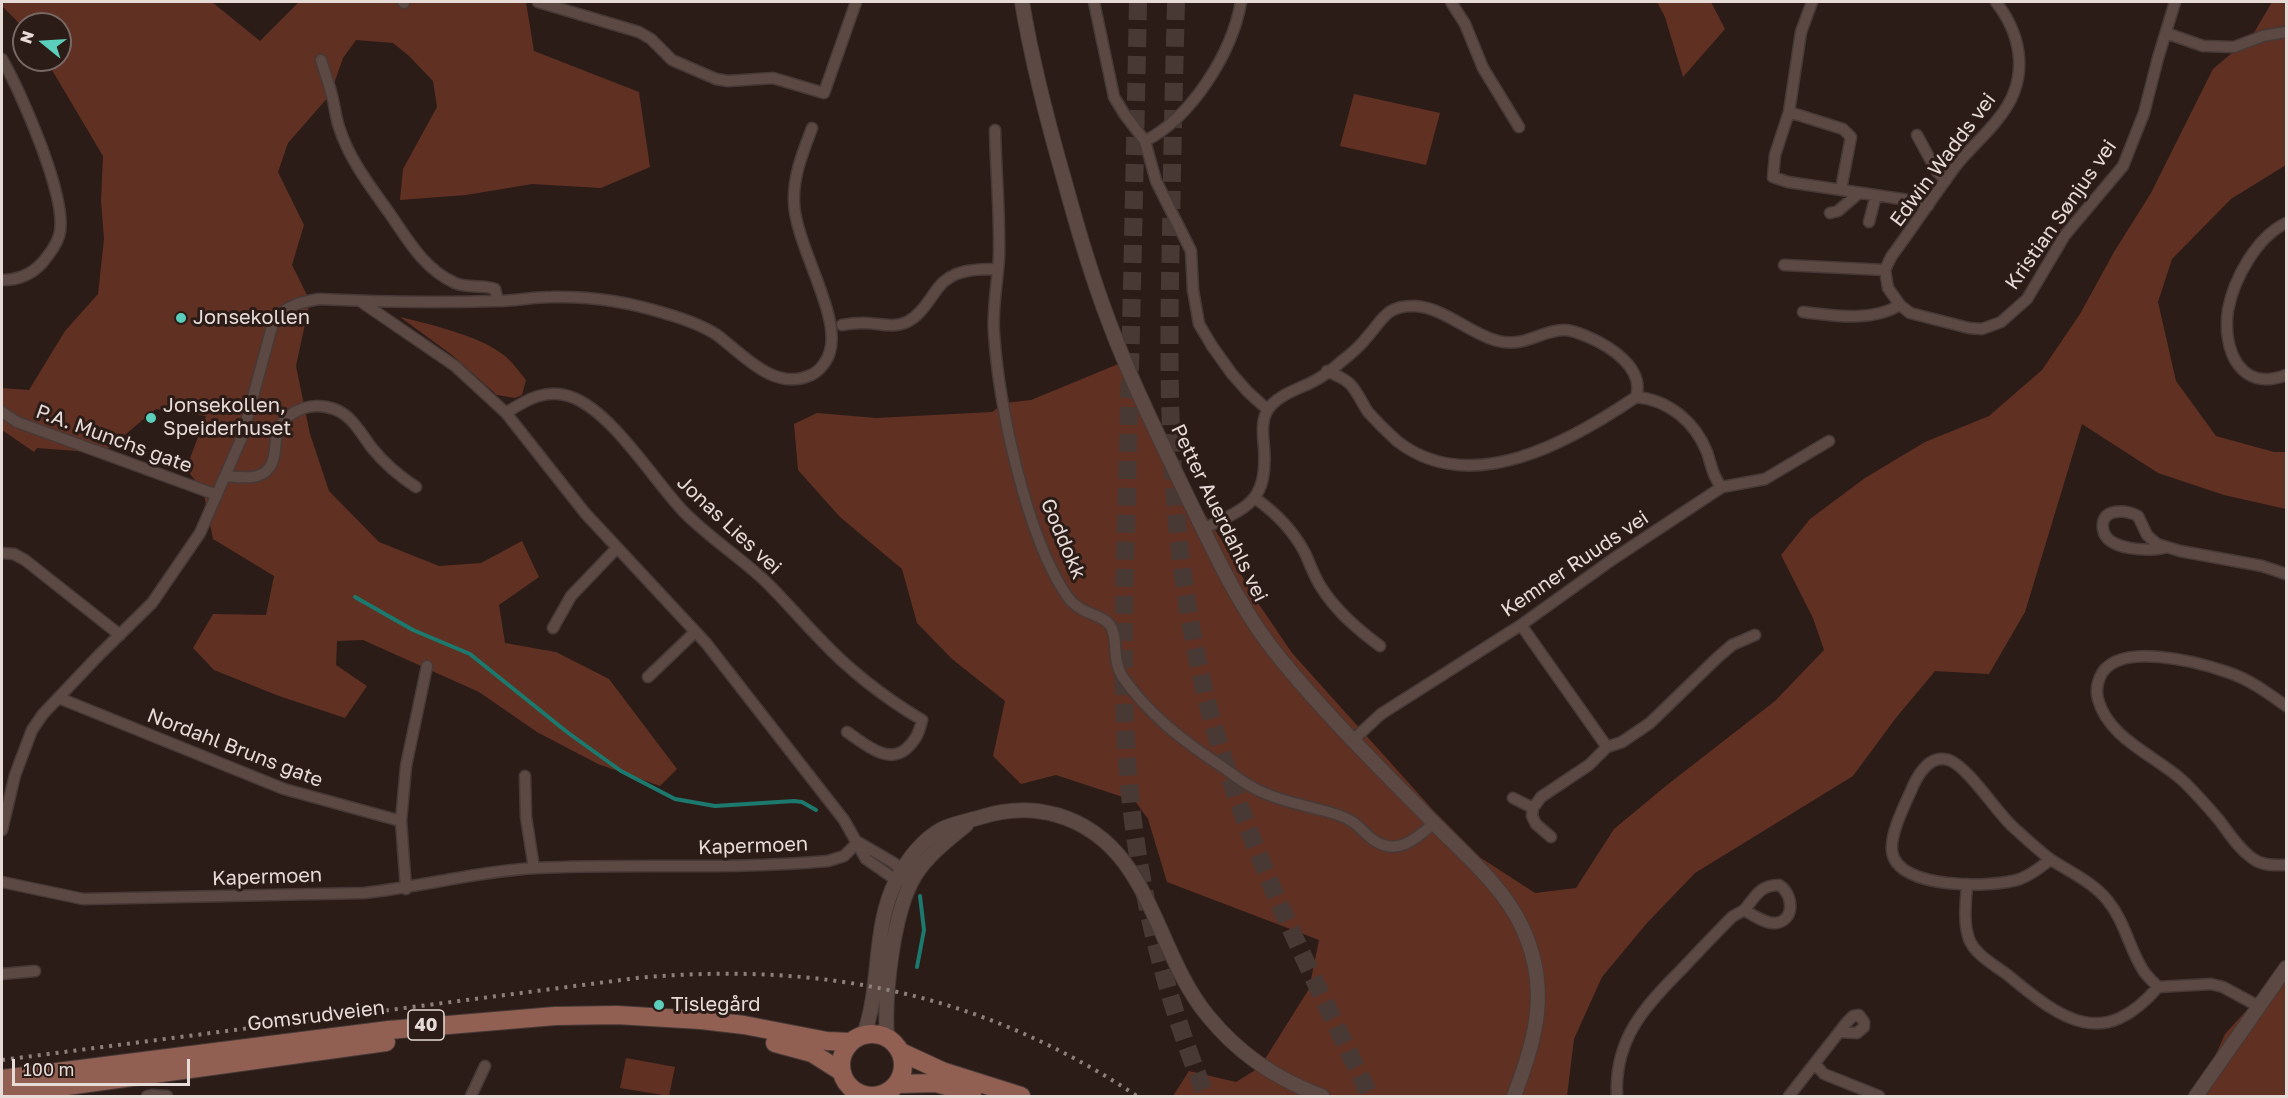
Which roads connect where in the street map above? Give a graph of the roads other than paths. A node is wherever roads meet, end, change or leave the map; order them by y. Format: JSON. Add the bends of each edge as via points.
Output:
{"nodes":[{"id":1,"x":538,"y":2,"type":"edge"},
{"id":2,"x":856,"y":2,"type":"edge"},
{"id":3,"x":1022,"y":2,"type":"edge"},
{"id":4,"x":1094,"y":2,"type":"edge"},
{"id":5,"x":1241,"y":2,"type":"edge"},
{"id":6,"x":1451,"y":2,"type":"edge"},
{"id":7,"x":1812,"y":2,"type":"edge"},
{"id":8,"x":1996,"y":2,"type":"edge"},
{"id":9,"x":2175,"y":2,"type":"edge"},
{"id":10,"x":2286,"y":32,"type":"edge"},
{"id":11,"x":2166,"y":33,"type":"junction"},
{"id":12,"x":2,"y":59,"type":"edge"},
{"id":13,"x":321,"y":60,"type":"dead end"},
{"id":14,"x":1789,"y":112,"type":"junction"},
{"id":15,"x":1519,"y":127,"type":"dead end"},
{"id":16,"x":812,"y":128,"type":"dead end"},
{"id":17,"x":995,"y":130,"type":"dead end"},
{"id":18,"x":1917,"y":135,"type":"dead end"},
{"id":19,"x":1145,"y":141,"type":"junction"},
{"id":20,"x":1946,"y":180,"type":"junction"},
{"id":21,"x":1841,"y":189,"type":"junction"},
{"id":22,"x":1859,"y":193,"type":"junction"},
{"id":23,"x":1876,"y":195,"type":"junction"},
{"id":24,"x":1928,"y":206,"type":"junction"},
{"id":25,"x":1830,"y":213,"type":"dead end"},
{"id":26,"x":1869,"y":222,"type":"dead end"},
{"id":27,"x":2286,"y":223,"type":"edge"},
{"id":28,"x":1784,"y":265,"type":"dead end"},
{"id":29,"x":998,"y":269,"type":"junction"},
{"id":30,"x":1885,"y":270,"type":"junction"},
{"id":31,"x":2,"y":280,"type":"edge"},
{"id":32,"x":360,"y":301,"type":"junction"},
{"id":33,"x":498,"y":301,"type":"junction"},
{"id":34,"x":1900,"y":305,"type":"junction"},
{"id":35,"x":1803,"y":312,"type":"dead end"},
{"id":36,"x":842,"y":325,"type":"dead end"},
{"id":37,"x":1327,"y":371,"type":"junction"},
{"id":38,"x":2286,"y":375,"type":"edge"},
{"id":39,"x":1636,"y":397,"type":"junction"},
{"id":40,"x":1268,"y":410,"type":"junction"},
{"id":41,"x":2,"y":412,"type":"edge"},
{"id":42,"x":506,"y":413,"type":"junction"},
{"id":43,"x":1829,"y":441,"type":"dead end"},
{"id":44,"x":226,"y":476,"type":"junction"},
{"id":45,"x":416,"y":487,"type":"dead end"},
{"id":46,"x":1722,"y":487,"type":"junction"},
{"id":47,"x":217,"y":495,"type":"junction"},
{"id":48,"x":1255,"y":498,"type":"junction"},
{"id":49,"x":1203,"y":528,"type":"junction"},
{"id":50,"x":2167,"y":547,"type":"junction"},
{"id":51,"x":616,"y":549,"type":"junction"},
{"id":52,"x":2,"y":553,"type":"edge"},
{"id":53,"x":2286,"y":574,"type":"edge"},
{"id":54,"x":1521,"y":625,"type":"junction"},
{"id":55,"x":553,"y":628,"type":"dead end"},
{"id":56,"x":695,"y":633,"type":"junction"},
{"id":57,"x":120,"y":635,"type":"junction"},
{"id":58,"x":1755,"y":635,"type":"dead end"},
{"id":59,"x":1380,"y":646,"type":"dead end"},
{"id":60,"x":427,"y":666,"type":"dead end"},
{"id":61,"x":648,"y":677,"type":"dead end"},
{"id":62,"x":59,"y":698,"type":"junction"},
{"id":63,"x":2286,"y":706,"type":"edge"},
{"id":64,"x":847,"y":732,"type":"dead end"},
{"id":65,"x":1353,"y":740,"type":"junction"},
{"id":66,"x":1606,"y":747,"type":"junction"},
{"id":67,"x":525,"y":776,"type":"dead end"},
{"id":68,"x":1513,"y":798,"type":"dead end"},
{"id":69,"x":1533,"y":808,"type":"junction"},
{"id":70,"x":971,"y":820,"type":"junction"},
{"id":71,"x":402,"y":821,"type":"junction"},
{"id":72,"x":1434,"y":823,"type":"junction"},
{"id":73,"x":2,"y":830,"type":"edge"},
{"id":74,"x":1551,"y":837,"type":"dead end"},
{"id":75,"x":858,"y":842,"type":"junction"},
{"id":76,"x":2050,"y":860,"type":"junction"},
{"id":77,"x":2286,"y":865,"type":"edge"},
{"id":78,"x":534,"y":868,"type":"junction"},
{"id":79,"x":900,"y":875,"type":"junction"},
{"id":80,"x":2,"y":882,"type":"edge"},
{"id":81,"x":911,"y":882,"type":"junction"},
{"id":82,"x":1966,"y":884,"type":"junction"},
{"id":83,"x":406,"y":889,"type":"junction"},
{"id":84,"x":1744,"y":910,"type":"dead end"},
{"id":85,"x":2286,"y":968,"type":"edge"},
{"id":86,"x":34,"y":971,"type":"dead end"},
{"id":87,"x":2,"y":974,"type":"edge"},
{"id":88,"x":2158,"y":987,"type":"junction"},
{"id":89,"x":2258,"y":1006,"type":"junction"},
{"id":90,"x":1840,"y":1032,"type":"dead end"},
{"id":91,"x":887,"y":1037,"type":"junction"},
{"id":92,"x":858,"y":1038,"type":"junction"},
{"id":93,"x":901,"y":1052,"type":"junction"},
{"id":94,"x":1815,"y":1064,"type":"junction"},
{"id":95,"x":485,"y":1066,"type":"dead end"},
{"id":96,"x":842,"y":1072,"type":"junction"},
{"id":97,"x":2,"y":1079,"type":"edge"},
{"id":98,"x":897,"y":1084,"type":"junction"},
{"id":99,"x":2,"y":1095,"type":"edge"},
{"id":100,"x":147,"y":1096,"type":"edge"},
{"id":101,"x":167,"y":1096,"type":"edge"},
{"id":102,"x":471,"y":1096,"type":"edge"},
{"id":103,"x":982,"y":1096,"type":"edge"},
{"id":104,"x":1021,"y":1096,"type":"edge"},
{"id":105,"x":1322,"y":1096,"type":"edge"},
{"id":106,"x":1514,"y":1096,"type":"edge"},
{"id":107,"x":1617,"y":1096,"type":"edge"},
{"id":108,"x":1790,"y":1096,"type":"edge"},
{"id":109,"x":1880,"y":1096,"type":"edge"},
{"id":110,"x":2196,"y":1096,"type":"edge"}],
"edges":[{"from":1,"to":2,"type":"street","via":[[639,32],[672,60],[716,79],[773,78],[824,93]]},
{"from":3,"to":49,"type":"street","name":"Petter Auerdahls vei","via":[[1045,111],[1099,294],[1134,382]]},
{"from":4,"to":19,"type":"street","via":[[1114,97]]},
{"from":5,"to":19,"type":"street","via":[[1230,39],[1197,95],[1169,126]]},
{"from":6,"to":15,"type":"street","via":[[1483,68]]},
{"from":7,"to":14,"type":"street","via":[[1801,32]]},
{"from":8,"to":20,"type":"street","name":"Edwin Wadds vei","via":[[2018,44],[2018,84],[2000,117]]},
{"from":9,"to":11,"type":"street","name":"Kristian Sønjus vei"},
{"from":10,"to":11,"type":"street","via":[[2234,47],[2203,46]]},
{"from":11,"to":34,"type":"street","name":"Kristian Sønjus vei","via":[[2144,113],[2123,166],[2065,235],[2027,299],[2001,322],[1982,329],[1926,319]]},
{"from":12,"to":31,"type":"street","via":[[37,137],[60,213],[59,235],[49,255],[33,273]]},
{"from":13,"to":33,"type":"street","via":[[349,152],[400,230],[436,271],[472,288],[491,287]]},
{"from":14,"to":21,"type":"street","via":[[1843,129],[1851,137]]},
{"from":14,"to":21,"type":"street","via":[[1775,155],[1773,177]]},
{"from":16,"to":33,"type":"street","via":[[800,161],[794,204],[798,228],[831,328],[831,348],[815,373],[801,380],[765,372],[691,321],[654,310],[583,298]]},
{"from":17,"to":29,"type":"street","name":"Goddokk"},
{"from":18,"to":20,"type":"street","via":[[1937,172]]},
{"from":19,"to":40,"type":"street","via":[[1156,181],[1191,251],[1199,324],[1233,374]]},
{"from":20,"to":24,"type":"street","name":"Edwin Wadds vei"},
{"from":21,"to":22,"type":"street"},
{"from":22,"to":23,"type":"street"},
{"from":22,"to":25,"type":"street"},
{"from":23,"to":24,"type":"street"},
{"from":23,"to":26,"type":"street"},
{"from":24,"to":30,"type":"street","name":"Edwin Wadds vei"},
{"from":27,"to":38,"type":"street","via":[[2262,242],[2241,275],[2228,310],[2228,330],[2240,369],[2263,380]]},
{"from":28,"to":30,"type":"street"},
{"from":29,"to":36,"type":"street","via":[[955,274],[908,321],[887,326]]},
{"from":29,"to":72,"type":"street","name":"Goddokk","via":[[993,324],[996,352],[1011,438],[1030,512],[1068,598],[1111,627],[1122,675],[1153,714],[1175,734],[1262,792],[1340,815],[1373,840],[1388,846],[1411,843]]},
{"from":30,"to":34,"type":"street","name":"Kristian Sønjus vei","via":[[1888,288]]},
{"from":32,"to":33,"type":"street"},
{"from":32,"to":42,"type":"street","via":[[455,366]]},
{"from":32,"to":44,"type":"street","via":[[319,299],[302,302],[278,315],[242,437]]},
{"from":34,"to":35,"type":"street","via":[[1886,313],[1866,316]]},
{"from":37,"to":39,"type":"street","via":[[1350,385],[1368,411],[1398,441],[1424,456],[1452,464],[1478,466],[1524,456],[1581,432]]},
{"from":37,"to":39,"type":"street","via":[[1342,362],[1386,313],[1412,306],[1433,311],[1498,341],[1519,342],[1564,330],[1581,334],[1600,343],[1629,366],[1638,381]]},
{"from":37,"to":40,"type":"street","via":[[1277,400]]},
{"from":39,"to":46,"type":"street","via":[[1663,404],[1692,425]]},
{"from":40,"to":48,"type":"street","via":[[1263,426],[1264,473]]},
{"from":41,"to":47,"type":"street","name":"P.A. Munchs gate","via":[[27,426]]},
{"from":42,"to":51,"type":"street"},
{"from":42,"to":64,"type":"street","name":"Jonas Lies vei","via":[[538,395],[553,394],[576,398],[592,408],[686,514],[765,581],[820,640],[897,705],[922,720],[914,742],[898,754],[879,752]]},
{"from":43,"to":46,"type":"street","name":"Kemner Ruuds vei","via":[[1765,479]]},
{"from":44,"to":45,"type":"street","via":[[255,477],[270,468],[279,429],[298,410],[316,405],[342,411],[385,462]]},
{"from":44,"to":47,"type":"street"},
{"from":46,"to":54,"type":"street","name":"Kemner Ruuds vei"},
{"from":47,"to":57,"type":"street","via":[[200,534],[152,603]]},
{"from":48,"to":49,"type":"street","via":[[1242,509]]},
{"from":48,"to":59,"type":"street","via":[[1290,530],[1321,587],[1340,612]]},
{"from":49,"to":65,"type":"street","name":"Petter Auerdahls vei","via":[[1229,584],[1259,632]]},
{"from":50,"to":50,"type":"street","via":[[2147,535],[2138,516],[2127,511],[2105,518],[2103,529],[2115,544],[2143,550]]},
{"from":50,"to":53,"type":"street"},
{"from":51,"to":55,"type":"street","via":[[576,590]]},
{"from":51,"to":56,"type":"street"},
{"from":52,"to":57,"type":"street","via":[[25,560]]},
{"from":54,"to":65,"type":"street","name":"Kemner Ruuds vei","via":[[1381,714]]},
{"from":54,"to":66,"type":"street"},
{"from":56,"to":61,"type":"street"},
{"from":56,"to":75,"type":"street"},
{"from":57,"to":62,"type":"street"},
{"from":58,"to":66,"type":"street","via":[[1732,645],[1650,723],[1622,742]]},
{"from":60,"to":71,"type":"street","via":[[406,766]]},
{"from":62,"to":71,"type":"street","name":"Nordahl Bruns gate","via":[[284,789]]},
{"from":62,"to":73,"type":"street","via":[[32,730],[15,775]]},
{"from":63,"to":77,"type":"street","via":[[2229,672],[2177,658],[2121,659],[2102,672],[2097,683],[2103,714],[2122,735],[2182,780],[2252,858],[2271,865]]},
{"from":65,"to":72,"type":"street","name":"Petter Auerdahls vei"},
{"from":66,"to":69,"type":"street"},
{"from":67,"to":78,"type":"street"},
{"from":68,"to":69,"type":"street"},
{"from":69,"to":74,"type":"street","via":[[1536,824]]},
{"from":70,"to":79,"type":"street","via":[[931,837]]},
{"from":70,"to":81,"type":"street","via":[[937,849]]},
{"from":70,"to":105,"type":"street","via":[[1007,811],[1038,811],[1075,822],[1109,844],[1140,884],[1184,980],[1206,1014],[1249,1056],[1289,1082]]},
{"from":71,"to":83,"type":"street"},
{"from":72,"to":106,"type":"street","name":"Petter Auerdahls vei","via":[[1505,899],[1531,951],[1539,993],[1537,1024]]},
{"from":75,"to":78,"type":"street","name":"Kapermoen","via":[[844,856],[828,861]]},
{"from":75,"to":79,"type":"street","via":[[866,859]]},
{"from":76,"to":82,"type":"street","via":[[2019,879]]},
{"from":76,"to":82,"type":"street","via":[[2012,826],[1969,774],[1949,760],[1933,760],[1916,780],[1893,840],[1892,853],[1907,872],[1922,879]]},
{"from":76,"to":88,"type":"street","via":[[2097,888],[2107,899],[2144,972]]},
{"from":78,"to":83,"type":"street","name":"Kapermoen"},
{"from":79,"to":81,"type":"street"},
{"from":79,"to":92,"type":"street","via":[[885,913],[874,994]]},
{"from":80,"to":83,"type":"street","name":"Kapermoen","via":[[83,899]]},
{"from":81,"to":91,"type":"street","via":[[896,932]]},
{"from":82,"to":88,"type":"street","via":[[1966,926],[1974,947],[2068,1018],[2099,1023],[2115,1020],[2131,1013]]},
{"from":84,"to":107,"type":"street","via":[[1732,917],[1644,1007],[1621,1057]]},
{"from":85,"to":89,"type":"street"},
{"from":86,"to":87,"type":"street"},
{"from":88,"to":89,"type":"street","via":[[2211,984]]},
{"from":89,"to":110,"type":"street"},
{"from":90,"to":94,"type":"street"},
{"from":91,"to":92,"type":"main road","number":"40","via":[[872,1033]]},
{"from":91,"to":93,"type":"main road"},
{"from":92,"to":96,"type":"main road","via":[[843,1053]]},
{"from":92,"to":97,"type":"main road","name":"Gomsrudveien","number":"40","via":[[827,1041],[683,1018],[555,1016],[400,1028]]},
{"from":93,"to":98,"type":"main road","via":[[903,1069]]},
{"from":93,"to":104,"type":"main road","via":[[942,1071]]},
{"from":94,"to":108,"type":"street"},
{"from":94,"to":109,"type":"street","via":[[1832,1078]]},
{"from":95,"to":102,"type":"street"},
{"from":96,"to":98,"type":"main road","number":"40","via":[[854,1090],[867,1096],[882,1095]]},
{"from":96,"to":99,"type":"main road","name":"Gomsrudveien","number":"40","via":[[804,1050],[742,1037],[649,1028],[564,1028],[390,1042]]},
{"from":98,"to":103,"type":"main road","number":"40","via":[[936,1083]]},
{"from":100,"to":101,"type":"street"}]}
